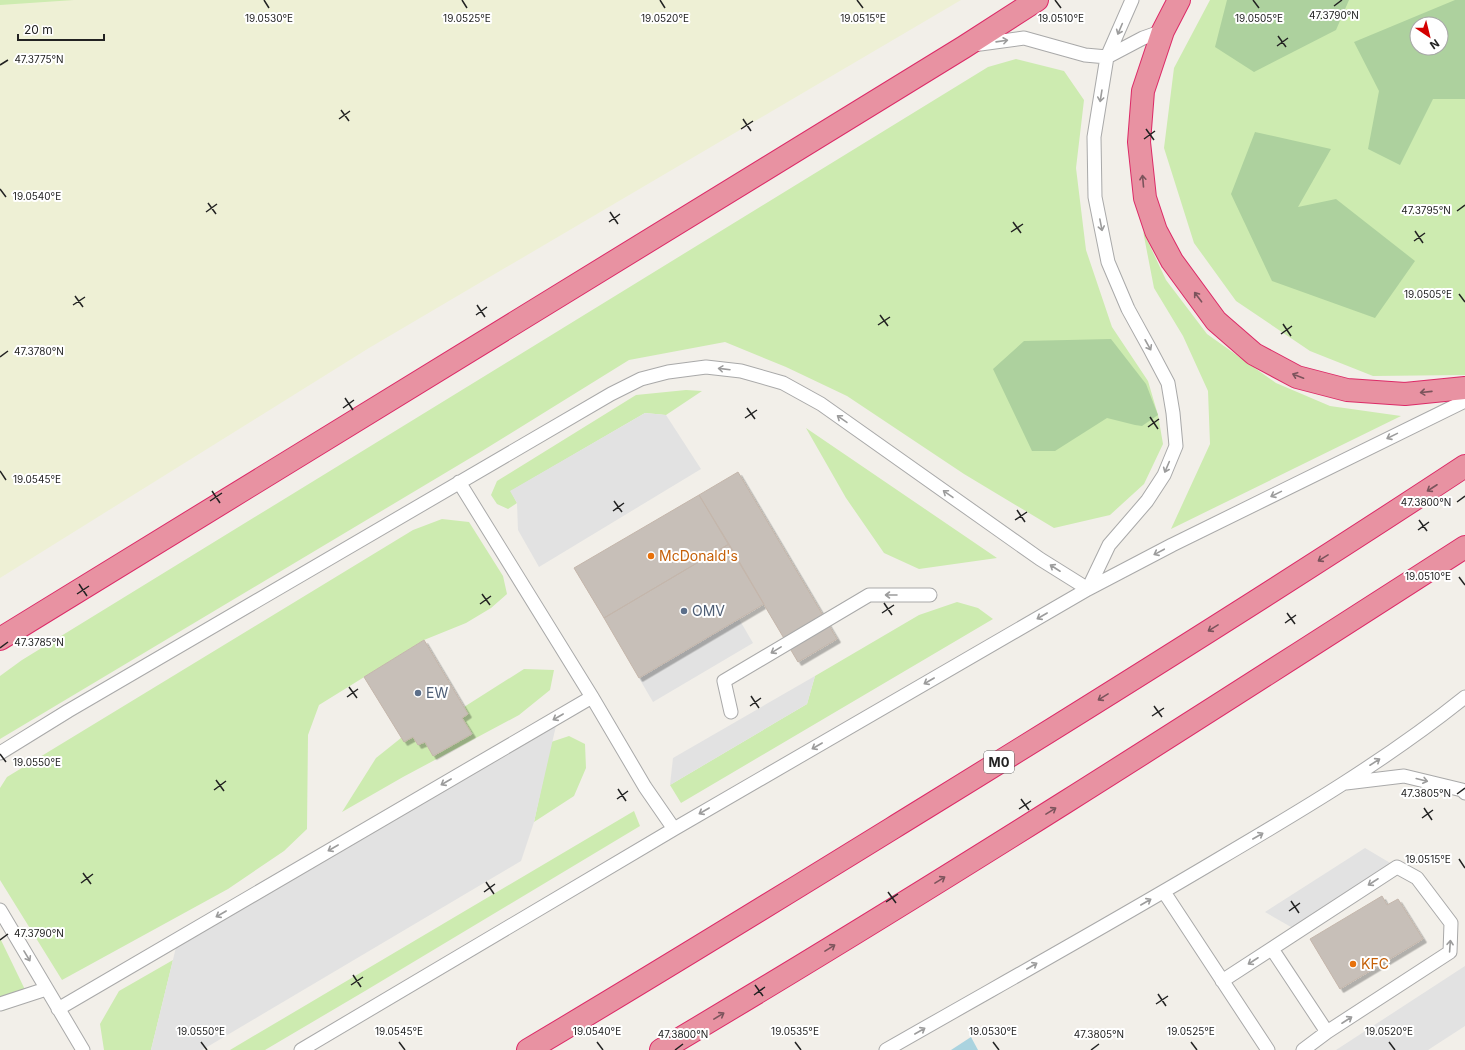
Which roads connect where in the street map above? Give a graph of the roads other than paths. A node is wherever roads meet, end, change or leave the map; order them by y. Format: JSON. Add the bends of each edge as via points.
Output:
{"nodes":[{"id":1,"x":1037,"y":0,"type":"edge"},
{"id":2,"x":1132,"y":0,"type":"edge"},
{"id":3,"x":1179,"y":0,"type":"edge"},
{"id":4,"x":1163,"y":31,"type":"junction"},
{"id":5,"x":964,"y":47,"type":"junction"},
{"id":6,"x":1108,"y":57,"type":"junction"},
{"id":7,"x":1465,"y":388,"type":"edge"},
{"id":8,"x":1465,"y":401,"type":"edge"},
{"id":9,"x":1465,"y":466,"type":"edge"},
{"id":10,"x":460,"y":482,"type":"junction"},
{"id":11,"x":1465,"y":547,"type":"edge"},
{"id":12,"x":1088,"y":589,"type":"junction"},
{"id":13,"x":930,"y":595,"type":"dead end"},
{"id":14,"x":0,"y":639,"type":"edge"},
{"id":15,"x":592,"y":697,"type":"junction"},
{"id":16,"x":1465,"y":697,"type":"edge"},
{"id":17,"x":731,"y":712,"type":"dead end"},
{"id":18,"x":0,"y":753,"type":"edge"},
{"id":19,"x":1342,"y":784,"type":"junction"},
{"id":20,"x":1465,"y":793,"type":"edge"},
{"id":21,"x":674,"y":829,"type":"junction"},
{"id":22,"x":1164,"y":892,"type":"junction"},
{"id":23,"x":0,"y":910,"type":"edge"},
{"id":24,"x":1272,"y":949,"type":"junction"},
{"id":25,"x":1222,"y":981,"type":"junction"},
{"id":26,"x":46,"y":989,"type":"junction"},
{"id":27,"x":0,"y":1004,"type":"edge"},
{"id":28,"x":58,"y":1009,"type":"junction"},
{"id":29,"x":1327,"y":1032,"type":"junction"},
{"id":30,"x":83,"y":1050,"type":"edge"},
{"id":31,"x":301,"y":1050,"type":"edge"},
{"id":32,"x":528,"y":1050,"type":"edge"},
{"id":33,"x":661,"y":1050,"type":"edge"},
{"id":34,"x":886,"y":1050,"type":"edge"},
{"id":35,"x":1268,"y":1050,"type":"edge"},
{"id":36,"x":1303,"y":1050,"type":"edge"}],
"edges":[{"from":1,"to":5,"type":"highway"},
{"from":2,"to":6,"type":"lane","one_way":true},
{"from":3,"to":4,"type":"highway"},
{"from":4,"to":6,"type":"lane","via":[[1143,38]]},
{"from":7,"to":4,"type":"highway","one_way":true,"via":[[1405,394],[1348,390],[1297,377],[1254,354],[1216,320],[1172,261],[1156,231],[1145,198],[1139,142],[1142,91]]},
{"from":5,"to":6,"type":"lane","one_way":true,"via":[[1024,38],[1085,55]]},
{"from":5,"to":14,"type":"highway"},
{"from":6,"to":12,"type":"lane","one_way":true,"via":[[1094,137],[1095,197],[1108,262],[1128,309],[1168,383],[1176,446],[1164,475],[1147,501],[1109,544]]},
{"from":8,"to":12,"type":"lane","one_way":true},
{"from":9,"to":32,"type":"highway","number":"M0","one_way":true,"via":[[1061,724]]},
{"from":12,"to":10,"type":"lane","one_way":true,"via":[[1040,559],[821,404],[783,383],[741,371],[706,366],[641,379]]},
{"from":10,"to":15,"type":"lane"},
{"from":10,"to":18,"type":"lane"},
{"from":33,"to":11,"type":"highway","one_way":true,"via":[[1129,763]]},
{"from":12,"to":21,"type":"lane","one_way":true},
{"from":13,"to":17,"type":"lane","one_way":true,"via":[[869,595],[724,681]]},
{"from":15,"to":21,"type":"lane","via":[[645,787]]},
{"from":15,"to":28,"type":"lane","one_way":true},
{"from":19,"to":16,"type":"lane","one_way":true,"via":[[1430,726]]},
{"from":19,"to":20,"type":"lane","one_way":true,"via":[[1404,776],[1462,790]]},
{"from":22,"to":19,"type":"lane","one_way":true},
{"from":21,"to":31,"type":"lane"},
{"from":22,"to":25,"type":"lane"},
{"from":34,"to":22,"type":"lane","one_way":true},
{"from":23,"to":26,"type":"lane","one_way":true},
{"from":24,"to":25,"type":"lane","one_way":true},
{"from":24,"to":29,"type":"lane"},
{"from":29,"to":24,"type":"lane","one_way":true,"via":[[1450,952],[1450,923],[1417,878],[1397,867]]},
{"from":25,"to":35,"type":"lane"},
{"from":26,"to":27,"type":"lane"},
{"from":26,"to":28,"type":"lane"},
{"from":28,"to":30,"type":"lane"},
{"from":29,"to":36,"type":"lane"}]}
